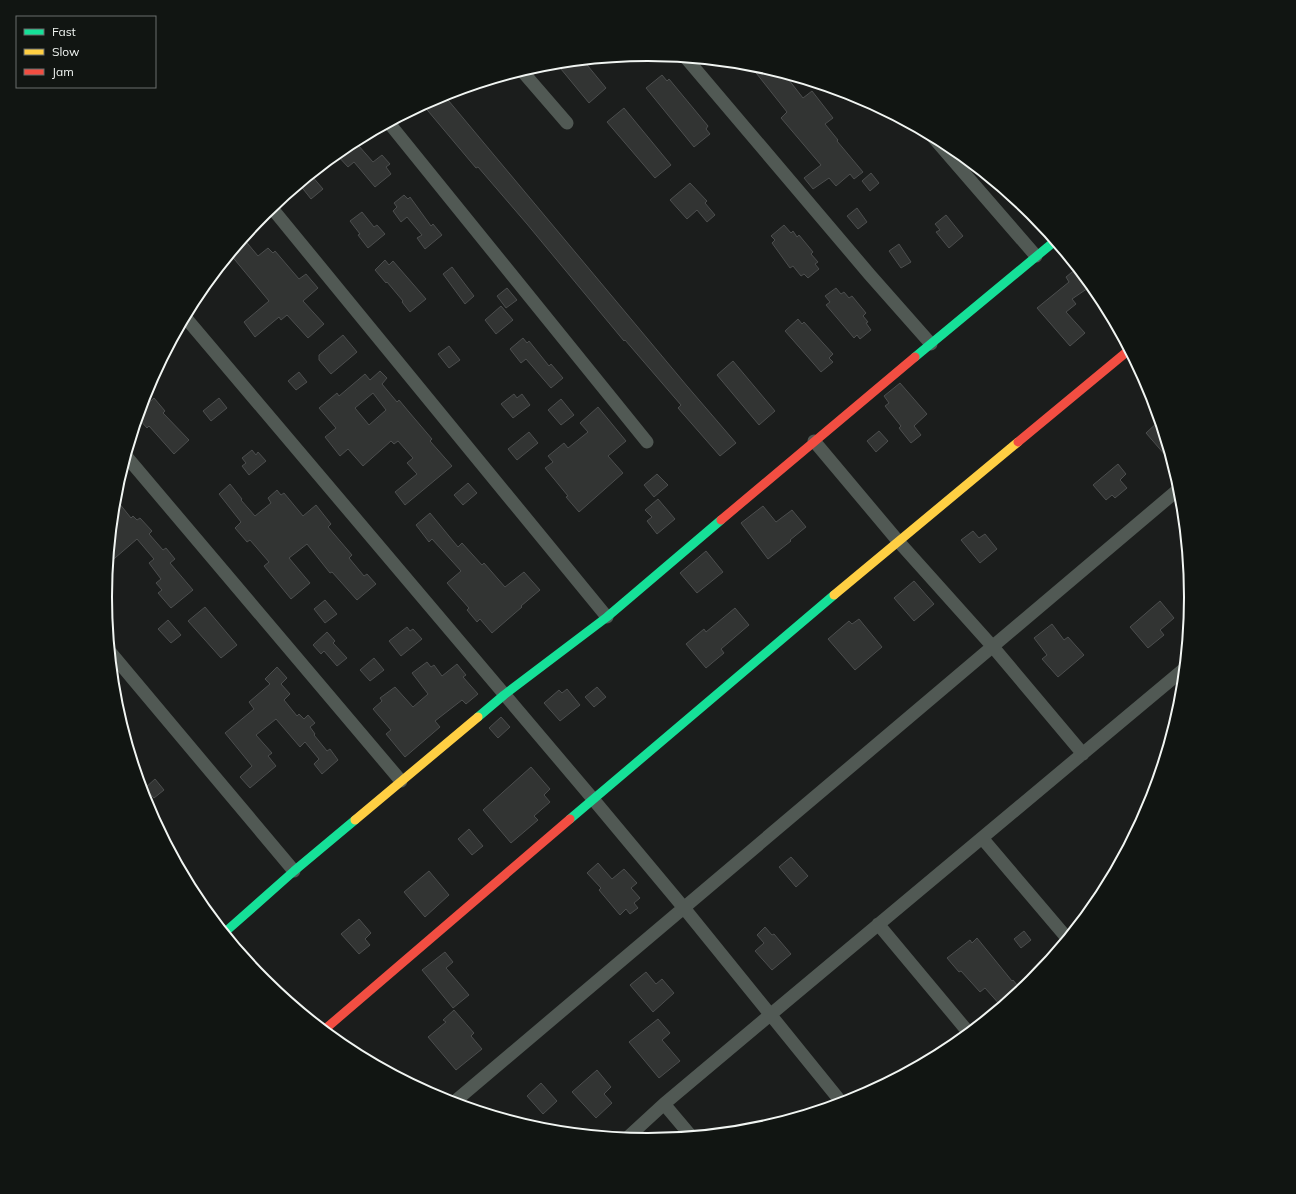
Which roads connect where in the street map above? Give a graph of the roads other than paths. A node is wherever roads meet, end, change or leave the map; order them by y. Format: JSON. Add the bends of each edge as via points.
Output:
{"nodes":[{"id":1,"x":690,"y":63,"type":"edge"},
{"id":2,"x":526,"y":75,"type":"edge"},
{"id":3,"x":567,"y":123,"type":"dead end"},
{"id":4,"x":392,"y":127,"type":"edge"},
{"id":5,"x":944,"y":150,"type":"edge"},
{"id":6,"x":275,"y":212,"type":"edge"},
{"id":7,"x":1051,"y":244,"type":"edge"},
{"id":8,"x":1036,"y":256,"type":"junction"},
{"id":9,"x":189,"y":321,"type":"edge"},
{"id":10,"x":931,"y":344,"type":"junction"},
{"id":11,"x":1125,"y":353,"type":"edge"},
{"id":12,"x":814,"y":441,"type":"junction"},
{"id":13,"x":647,"y":442,"type":"dead end"},
{"id":14,"x":129,"y":460,"type":"edge"},
{"id":15,"x":1174,"y":493,"type":"edge"},
{"id":16,"x":898,"y":541,"type":"junction"},
{"id":17,"x":607,"y":618,"type":"junction"},
{"id":18,"x":993,"y":647,"type":"junction"},
{"id":19,"x":116,"y":660,"type":"edge"},
{"id":20,"x":1178,"y":674,"type":"edge"},
{"id":21,"x":504,"y":695,"type":"junction"},
{"id":22,"x":1083,"y":754,"type":"junction"},
{"id":23,"x":401,"y":781,"type":"junction"},
{"id":24,"x":593,"y":799,"type":"junction"},
{"id":25,"x":982,"y":838,"type":"junction"},
{"id":26,"x":294,"y":871,"type":"junction"},
{"id":27,"x":684,"y":908,"type":"junction"},
{"id":28,"x":878,"y":924,"type":"junction"},
{"id":29,"x":228,"y":929,"type":"edge"},
{"id":30,"x":1064,"y":934,"type":"edge"},
{"id":31,"x":770,"y":1015,"type":"junction"},
{"id":32,"x":328,"y":1027,"type":"edge"},
{"id":33,"x":965,"y":1029,"type":"edge"},
{"id":34,"x":459,"y":1098,"type":"edge"},
{"id":35,"x":838,"y":1098,"type":"edge"},
{"id":36,"x":664,"y":1104,"type":"junction"},
{"id":37,"x":687,"y":1132,"type":"edge"},
{"id":38,"x":632,"y":1133,"type":"edge"}],
"edges":[{"from":1,"to":10,"type":"street"},
{"from":2,"to":3,"type":"street"},
{"from":4,"to":13,"type":"street"},
{"from":5,"to":8,"type":"street"},
{"from":6,"to":17,"type":"street"},
{"from":7,"to":8,"type":"street"},
{"from":8,"to":10,"type":"street"},
{"from":9,"to":21,"type":"street"},
{"from":10,"to":12,"type":"street"},
{"from":11,"to":16,"type":"street"},
{"from":12,"to":16,"type":"street"},
{"from":12,"to":17,"type":"street"},
{"from":14,"to":23,"type":"street"},
{"from":15,"to":18,"type":"street"},
{"from":16,"to":18,"type":"street"},
{"from":16,"to":24,"type":"street"},
{"from":17,"to":21,"type":"street"},
{"from":18,"to":22,"type":"street"},
{"from":18,"to":27,"type":"street"},
{"from":19,"to":26,"type":"street"},
{"from":20,"to":22,"type":"street"},
{"from":21,"to":23,"type":"street"},
{"from":21,"to":24,"type":"street"},
{"from":22,"to":25,"type":"street"},
{"from":23,"to":26,"type":"street"},
{"from":24,"to":27,"type":"street"},
{"from":24,"to":32,"type":"street"},
{"from":25,"to":28,"type":"street"},
{"from":25,"to":30,"type":"street"},
{"from":26,"to":29,"type":"street"},
{"from":27,"to":31,"type":"street"},
{"from":27,"to":34,"type":"street"},
{"from":28,"to":31,"type":"street"},
{"from":28,"to":33,"type":"street"},
{"from":31,"to":35,"type":"street"},
{"from":31,"to":36,"type":"street"},
{"from":36,"to":37,"type":"street"},
{"from":36,"to":38,"type":"street"}]}
